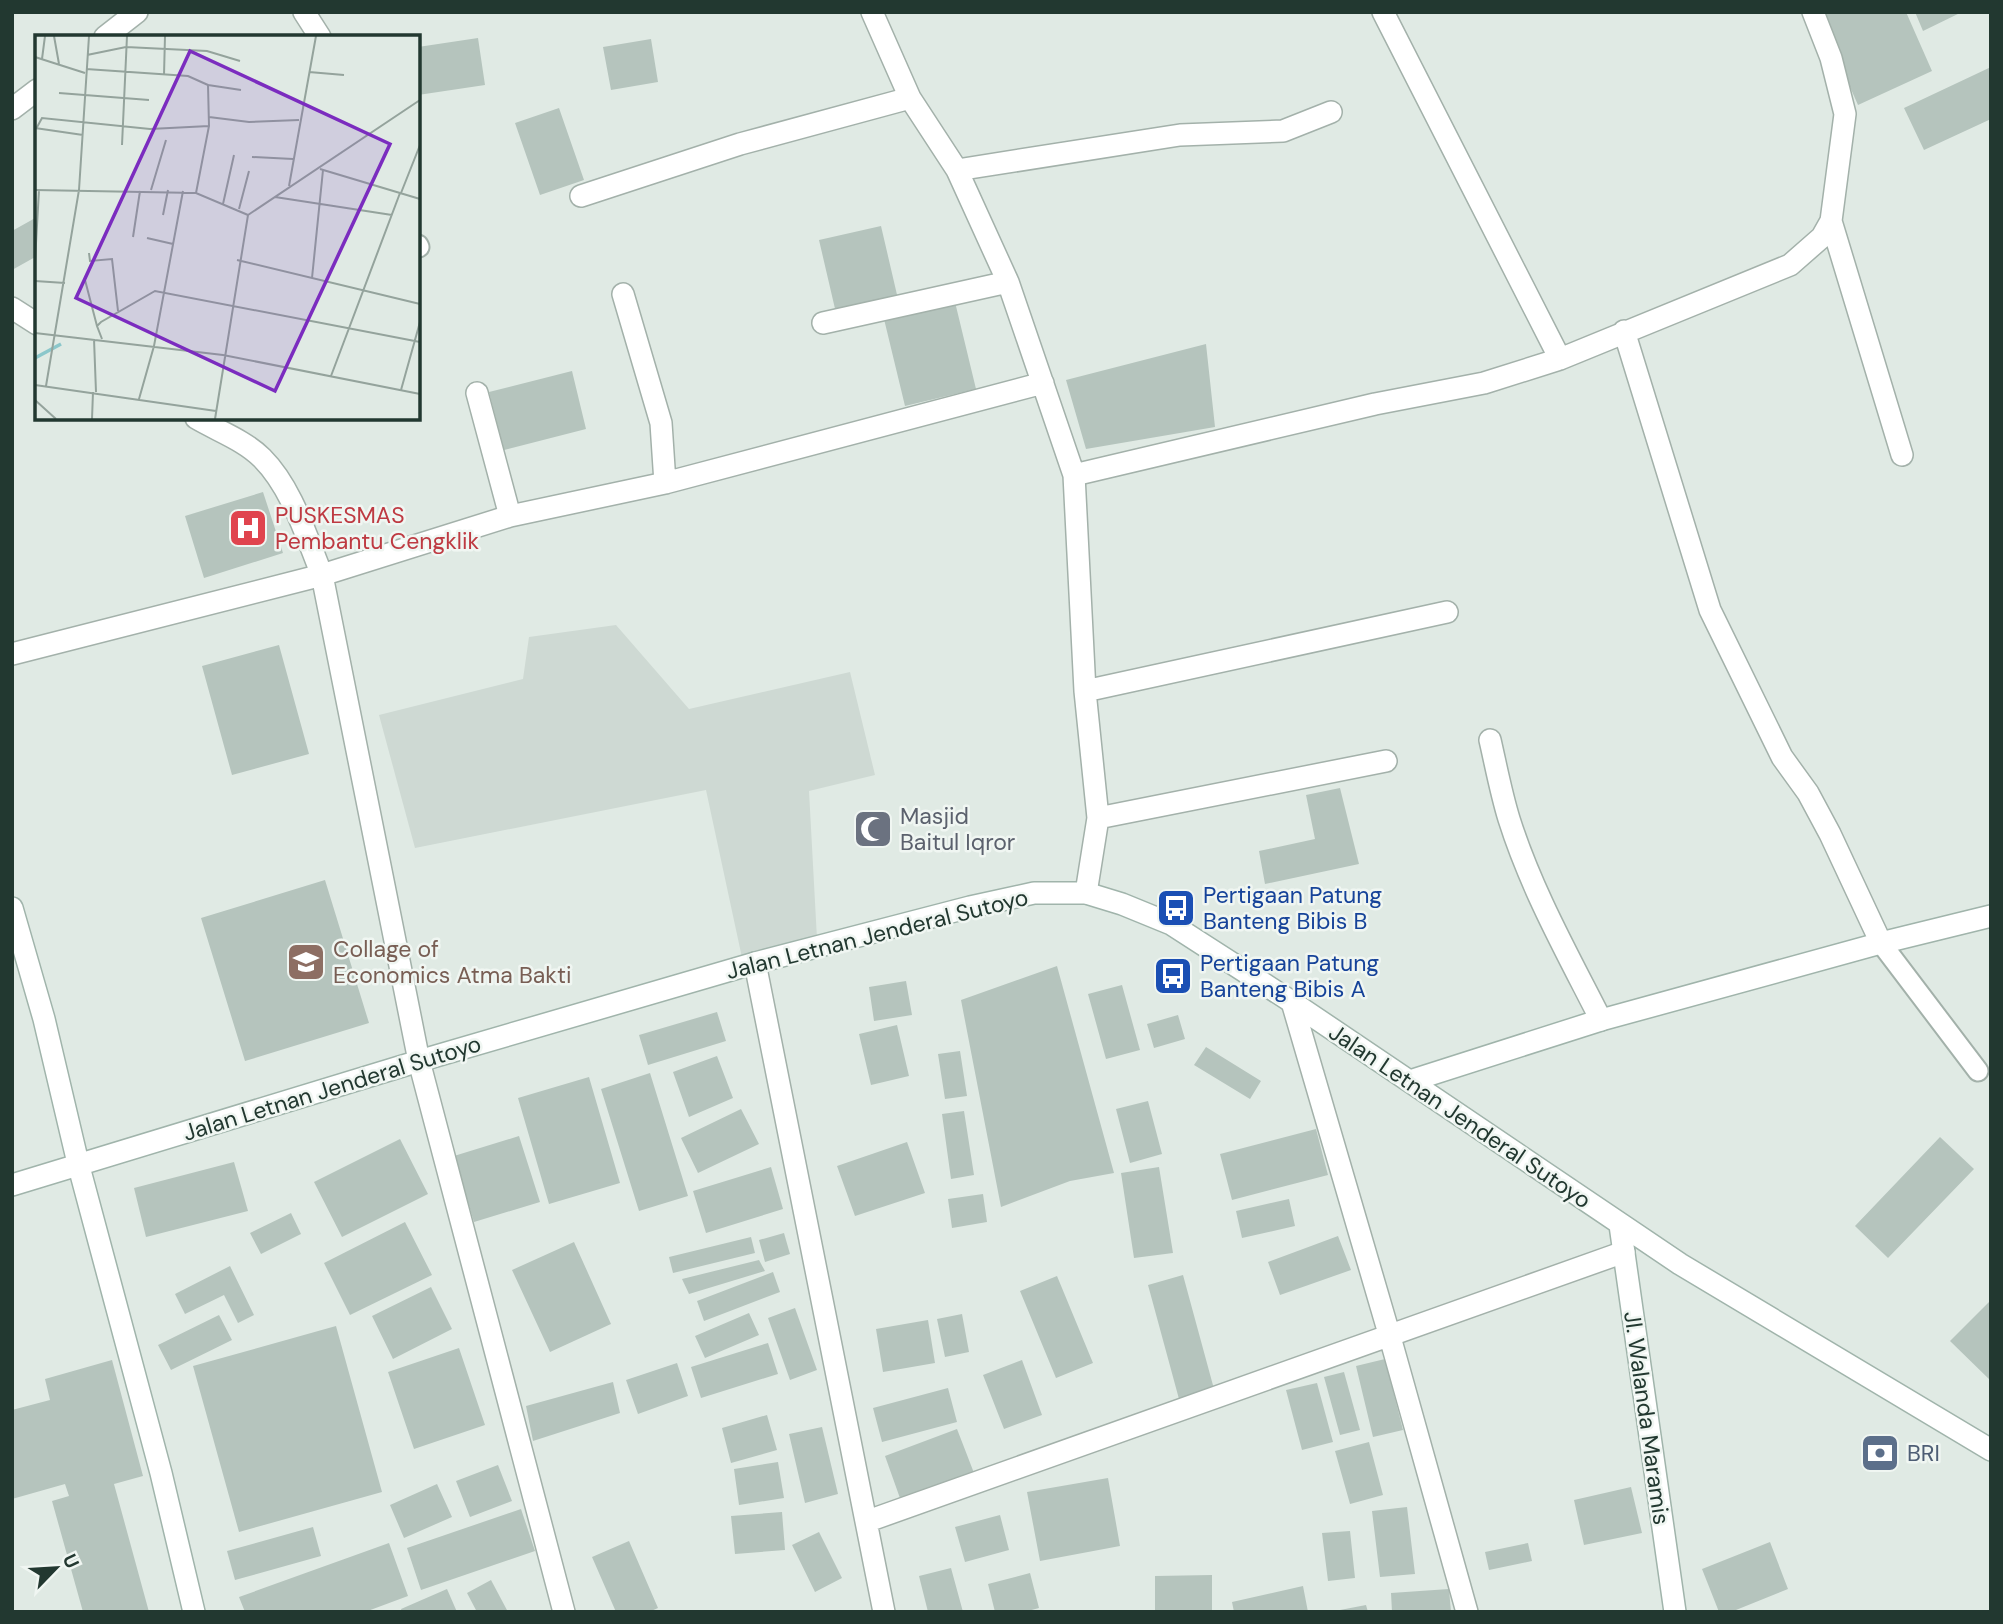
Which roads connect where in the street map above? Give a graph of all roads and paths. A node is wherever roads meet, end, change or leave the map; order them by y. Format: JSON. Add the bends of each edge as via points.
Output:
{"nodes":[{"id":1,"x":137,"y":12,"type":"edge"},
{"id":2,"x":304,"y":12,"type":"edge"},
{"id":3,"x":872,"y":12,"type":"edge"},
{"id":4,"x":1382,"y":12,"type":"edge"},
{"id":5,"x":1813,"y":12,"type":"edge"},
{"id":6,"x":108,"y":35,"type":"edge"},
{"id":7,"x":319,"y":35,"type":"edge"},
{"id":8,"x":35,"y":92,"type":"edge"},
{"id":9,"x":910,"y":98,"type":"junction"},
{"id":10,"x":12,"y":109,"type":"edge"},
{"id":11,"x":1331,"y":112,"type":"dead end"},
{"id":12,"x":957,"y":170,"type":"junction"},
{"id":13,"x":581,"y":196,"type":"dead end"},
{"id":14,"x":1831,"y":221,"type":"junction"},
{"id":15,"x":1008,"y":282,"type":"junction"},
{"id":16,"x":623,"y":294,"type":"dead end"},
{"id":17,"x":12,"y":308,"type":"edge"},
{"id":18,"x":35,"y":323,"type":"edge"},
{"id":19,"x":823,"y":323,"type":"dead end"},
{"id":20,"x":1624,"y":331,"type":"junction"},
{"id":21,"x":1560,"y":359,"type":"junction"},
{"id":22,"x":1043,"y":383,"type":"junction"},
{"id":23,"x":477,"y":393,"type":"dead end"},
{"id":24,"x":200,"y":420,"type":"edge"},
{"id":25,"x":1902,"y":455,"type":"dead end"},
{"id":26,"x":1074,"y":475,"type":"junction"},
{"id":27,"x":665,"y":482,"type":"junction"},
{"id":28,"x":510,"y":516,"type":"junction"},
{"id":29,"x":322,"y":575,"type":"junction"},
{"id":30,"x":1447,"y":612,"type":"dead end"},
{"id":31,"x":12,"y":654,"type":"edge"},
{"id":32,"x":1085,"y":691,"type":"junction"},
{"id":33,"x":1490,"y":740,"type":"dead end"},
{"id":34,"x":1386,"y":761,"type":"dead end"},
{"id":35,"x":1098,"y":818,"type":"junction"},
{"id":36,"x":1086,"y":893,"type":"junction"},
{"id":37,"x":12,"y":908,"type":"edge"},
{"id":38,"x":1991,"y":916,"type":"edge"},
{"id":39,"x":1881,"y":943,"type":"junction"},
{"id":40,"x":755,"y":963,"type":"junction"},
{"id":41,"x":1292,"y":1002,"type":"junction"},
{"id":42,"x":1601,"y":1020,"type":"junction"},
{"id":43,"x":419,"y":1061,"type":"junction"},
{"id":44,"x":1978,"y":1071,"type":"dead end"},
{"id":45,"x":1410,"y":1081,"type":"junction"},
{"id":46,"x":78,"y":1163,"type":"junction"},
{"id":47,"x":12,"y":1185,"type":"edge"},
{"id":48,"x":1620,"y":1225,"type":"junction"},
{"id":49,"x":1624,"y":1252,"type":"junction"},
{"id":50,"x":1390,"y":1337,"type":"junction"},
{"id":51,"x":1991,"y":1450,"type":"edge"},
{"id":52,"x":868,"y":1521,"type":"junction"},
{"id":53,"x":877,"y":1610,"type":"edge"},
{"id":54,"x":194,"y":1612,"type":"edge"},
{"id":55,"x":564,"y":1612,"type":"edge"},
{"id":56,"x":1467,"y":1612,"type":"edge"},
{"id":57,"x":1675,"y":1612,"type":"edge"}],
"edges":[{"from":1,"to":6,"type":"street"},
{"from":2,"to":7,"type":"street"},
{"from":3,"to":9,"type":"street"},
{"from":4,"to":21,"type":"street"},
{"from":5,"to":14,"type":"street","via":[[1845,114]]},
{"from":8,"to":10,"type":"street"},
{"from":9,"to":12,"type":"street"},
{"from":9,"to":13,"type":"street","via":[[740,144]]},
{"from":11,"to":12,"type":"street","via":[[1283,131],[1180,135]]},
{"from":12,"to":15,"type":"street"},
{"from":14,"to":20,"type":"street","via":[[1822,237],[1790,265]]},
{"from":14,"to":25,"type":"street"},
{"from":15,"to":19,"type":"street"},
{"from":15,"to":22,"type":"street"},
{"from":16,"to":27,"type":"street","via":[[662,423]]},
{"from":17,"to":18,"type":"street"},
{"from":20,"to":21,"type":"street"},
{"from":20,"to":39,"type":"street","via":[[1710,610],[1783,757],[1830,834]]},
{"from":21,"to":26,"type":"street","via":[[1484,383]]},
{"from":22,"to":26,"type":"street"},
{"from":22,"to":27,"type":"street"},
{"from":23,"to":28,"type":"street"},
{"from":24,"to":29,"type":"street","via":[[237,439],[275,474]]},
{"from":26,"to":32,"type":"street"},
{"from":27,"to":28,"type":"street"},
{"from":28,"to":29,"type":"street"},
{"from":29,"to":31,"type":"street"},
{"from":29,"to":43,"type":"street"},
{"from":30,"to":32,"type":"street"},
{"from":32,"to":35,"type":"street"},
{"from":33,"to":42,"type":"street","via":[[1519,847]]},
{"from":34,"to":35,"type":"street"},
{"from":35,"to":36,"type":"street"},
{"from":36,"to":40,"type":"street","name":"Jalan Letnan Jenderal Sutoyo","via":[[1034,893]]},
{"from":36,"to":41,"type":"street","name":"Jalan Letnan Jenderal Sutoyo","via":[[1171,924]]},
{"from":37,"to":46,"type":"street"},
{"from":38,"to":39,"type":"street"},
{"from":39,"to":42,"type":"street"},
{"from":39,"to":44,"type":"lane"},
{"from":40,"to":43,"type":"street","name":"Jalan Letnan Jenderal Sutoyo"},
{"from":40,"to":52,"type":"street"},
{"from":41,"to":45,"type":"street","name":"Jalan Letnan Jenderal Sutoyo"},
{"from":41,"to":50,"type":"street"},
{"from":42,"to":45,"type":"street"},
{"from":43,"to":46,"type":"street","name":"Jalan Letnan Jenderal Sutoyo"},
{"from":43,"to":55,"type":"street"},
{"from":45,"to":48,"type":"street","name":"Jalan Letnan Jenderal Sutoyo"},
{"from":46,"to":47,"type":"street","name":"Jalan Letnan Jenderal Sutoyo"},
{"from":46,"to":54,"type":"street"},
{"from":48,"to":49,"type":"street","name":"Jl. Walanda Maramis"},
{"from":48,"to":51,"type":"street","name":"Jalan Letnan Jenderal Sutoyo"},
{"from":49,"to":50,"type":"street"},
{"from":49,"to":57,"type":"street","name":"Jl. Walanda Maramis"},
{"from":50,"to":52,"type":"street"},
{"from":50,"to":56,"type":"street"},
{"from":52,"to":53,"type":"street"}]}
